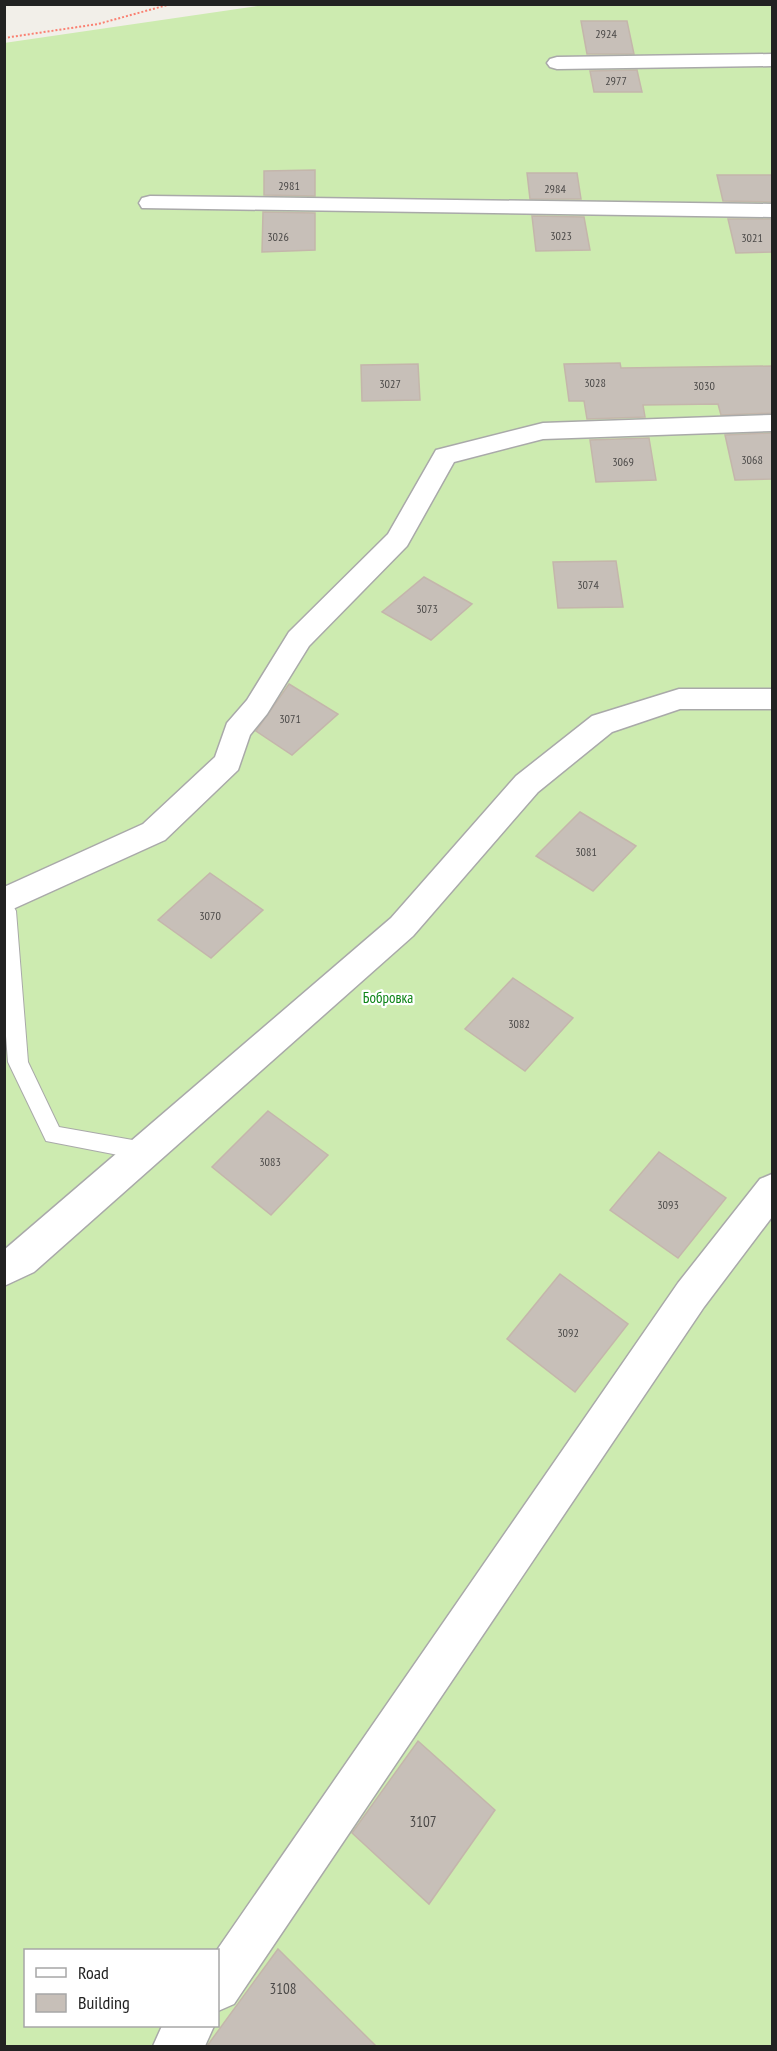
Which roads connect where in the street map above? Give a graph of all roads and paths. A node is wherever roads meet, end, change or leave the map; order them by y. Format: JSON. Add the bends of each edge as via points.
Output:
{"nodes":[{"id":1,"x":171,"y":4,"type":"edge"},
{"id":2,"x":4,"y":38,"type":"edge"},
{"id":3,"x":772,"y":60,"type":"edge"},
{"id":4,"x":557,"y":63,"type":"dead end"},
{"id":5,"x":150,"y":203,"type":"dead end"},
{"id":6,"x":772,"y":211,"type":"edge"},
{"id":7,"x":772,"y":423,"type":"edge"},
{"id":8,"x":772,"y":699,"type":"edge"},
{"id":9,"x":4,"y":901,"type":"edge"},
{"id":10,"x":4,"y":907,"type":"edge"},
{"id":11,"x":144,"y":1151,"type":"junction"},
{"id":12,"x":772,"y":1190,"type":"edge"},
{"id":13,"x":4,"y":1269,"type":"edge"},
{"id":14,"x":219,"y":1987,"type":"edge"},
{"id":15,"x":190,"y":2027,"type":"edge"},
{"id":16,"x":176,"y":2046,"type":"edge"}],
"edges":[{"from":1,"to":2,"type":"path","via":[[98,24]]},
{"from":3,"to":4,"type":"street"},
{"from":5,"to":6,"type":"street"},
{"from":7,"to":9,"type":"street","via":[[543,431],[445,456],[398,540],[299,639],[257,707],[237,731],[228,762],[154,832]]},
{"from":8,"to":11,"type":"street","via":[[679,699],[602,724],[527,784],[402,927]]},
{"from":10,"to":11,"type":"lane","via":[[18,1062],[54,1135]]},
{"from":11,"to":13,"type":"street","via":[[21,1260]]},
{"from":12,"to":14,"type":"street","via":[[691,1295]]},
{"from":15,"to":16,"type":"street"}]}
